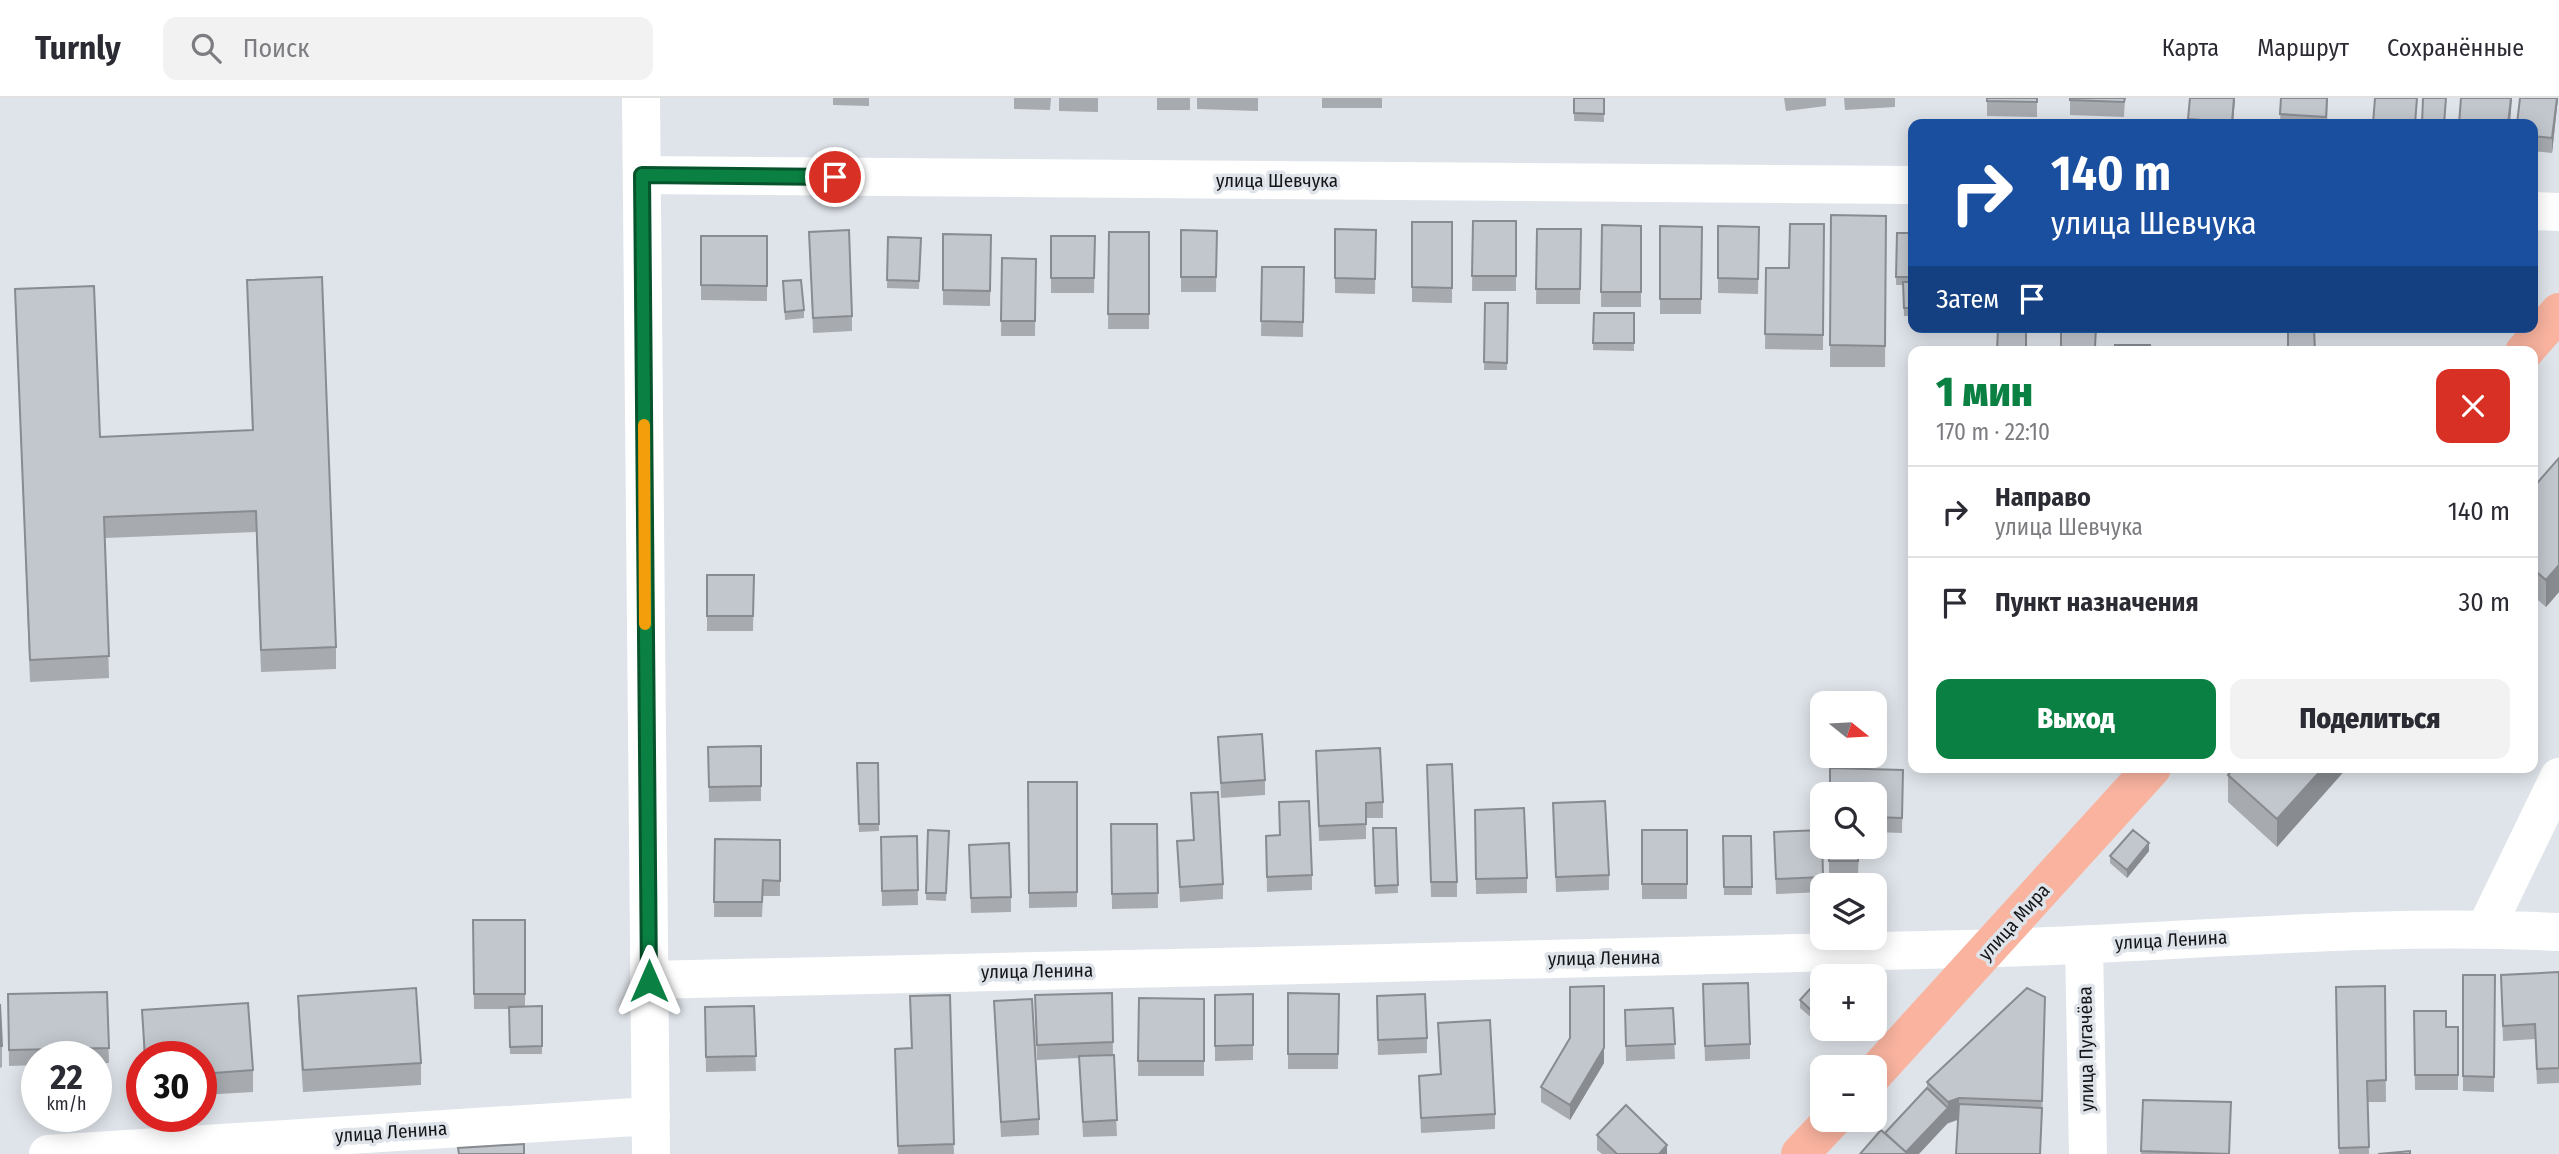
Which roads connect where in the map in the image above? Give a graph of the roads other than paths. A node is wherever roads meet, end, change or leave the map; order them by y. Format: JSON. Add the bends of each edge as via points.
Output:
{"nodes":[{"id":1,"x":641,"y":98,"type":"edge"},
{"id":2,"x":642,"y":175,"type":"junction"},
{"id":3,"x":1908,"y":185,"type":"edge"},
{"id":4,"x":2538,"y":211,"type":"edge"},
{"id":5,"x":2559,"y":212,"type":"edge"},
{"id":6,"x":2559,"y":312,"type":"edge"},
{"id":7,"x":2529,"y":346,"type":"edge"},
{"id":8,"x":2148,"y":773,"type":"edge"},
{"id":9,"x":2559,"y":777,"type":"edge"},
{"id":10,"x":2487,"y":928,"type":"junction"},
{"id":11,"x":2559,"y":932,"type":"edge"},
{"id":12,"x":2084,"y":945,"type":"junction"},
{"id":13,"x":1990,"y":949,"type":"junction"},
{"id":14,"x":649,"y":981,"type":"junction"},
{"id":15,"x":1887,"y":1060,"type":"edge"},
{"id":16,"x":651,"y":1116,"type":"junction"},
{"id":17,"x":1821,"y":1132,"type":"edge"},
{"id":18,"x":48,"y":1154,"type":"edge"},
{"id":19,"x":651,"y":1154,"type":"edge"},
{"id":20,"x":1800,"y":1154,"type":"edge"},
{"id":21,"x":2088,"y":1154,"type":"edge"}],
"edges":[{"from":1,"to":2,"type":"street"},
{"from":2,"to":3,"type":"street","name":"улица Шевчука"},
{"from":2,"to":14,"type":"street"},
{"from":4,"to":5,"type":"street"},
{"from":6,"to":7,"type":"main road"},
{"from":8,"to":13,"type":"main road","name":"улица Мира"},
{"from":9,"to":10,"type":"street"},
{"from":10,"to":11,"type":"street","name":"улица Ленина"},
{"from":10,"to":12,"type":"street","name":"улица Ленина"},
{"from":12,"to":13,"type":"street","name":"улица Ленина"},
{"from":12,"to":21,"type":"street","name":"улица Пугачёва"},
{"from":13,"to":14,"type":"street","name":"улица Ленина"},
{"from":13,"to":15,"type":"main road","name":"улица Мира"},
{"from":14,"to":16,"type":"street"},
{"from":16,"to":18,"type":"street","name":"улица Ленина"},
{"from":16,"to":19,"type":"street"},
{"from":17,"to":20,"type":"main road"}]}
